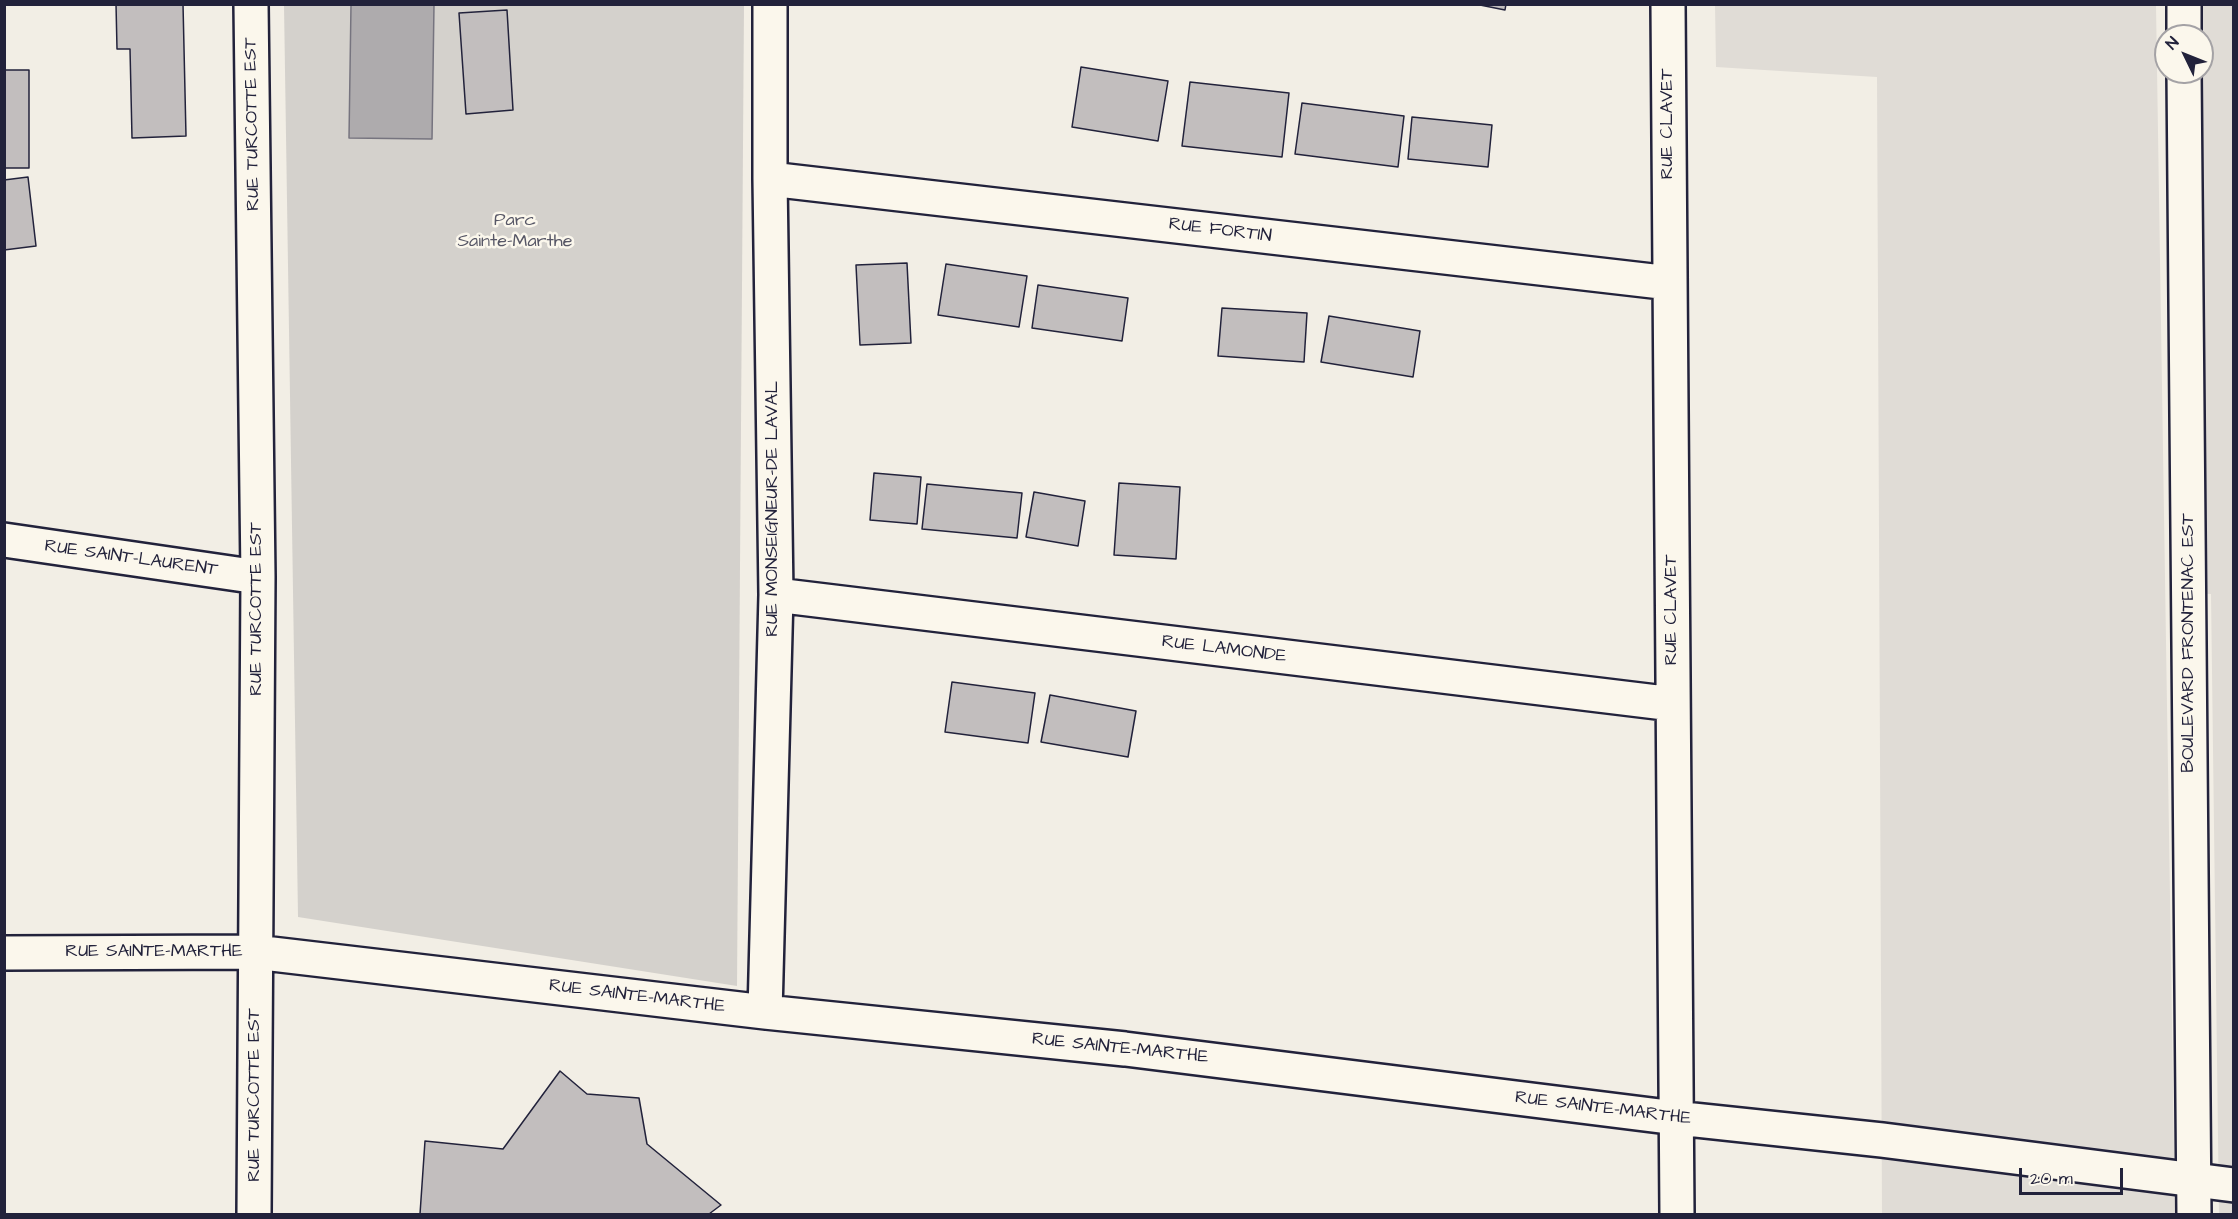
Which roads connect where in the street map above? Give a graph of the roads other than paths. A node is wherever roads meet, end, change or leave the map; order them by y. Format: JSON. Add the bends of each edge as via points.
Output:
{"nodes":[{"id":1,"x":251,"y":4,"type":"edge"},
{"id":2,"x":770,"y":4,"type":"edge"},
{"id":3,"x":1668,"y":4,"type":"edge"},
{"id":4,"x":2184,"y":4,"type":"edge"},
{"id":5,"x":2184,"y":24,"type":"edge"},
{"id":6,"x":2184,"y":84,"type":"edge"},
{"id":7,"x":770,"y":179,"type":"junction"},
{"id":8,"x":1670,"y":283,"type":"junction"},
{"id":9,"x":4,"y":540,"type":"edge"},
{"id":10,"x":258,"y":577,"type":"junction"},
{"id":11,"x":776,"y":595,"type":"junction"},
{"id":12,"x":1673,"y":704,"type":"junction"},
{"id":13,"x":255,"y":952,"type":"junction"},
{"id":14,"x":4,"y":953,"type":"edge"},
{"id":15,"x":765,"y":1012,"type":"junction"},
{"id":16,"x":1676,"y":1118,"type":"junction"},
{"id":17,"x":2193,"y":1181,"type":"junction"},
{"id":18,"x":2234,"y":1185,"type":"edge"},
{"id":19,"x":254,"y":1215,"type":"edge"},
{"id":20,"x":1677,"y":1215,"type":"edge"},
{"id":21,"x":2194,"y":1215,"type":"edge"}],
"edges":[{"from":1,"to":10,"type":"street","name":"RUE TURCOTTE EST"},
{"from":2,"to":7,"type":"street","name":"RUE MONSEIGNEUR-DE LAVAL"},
{"from":3,"to":8,"type":"street","name":"RUE CLAVET"},
{"from":4,"to":5,"type":"street"},
{"from":6,"to":17,"type":"street","name":"BOULEVARD FRONTENAC EST"},
{"from":7,"to":8,"type":"street","name":"RUE FORTIN"},
{"from":7,"to":11,"type":"street","name":"RUE MONSEIGNEUR-DE LAVAL"},
{"from":8,"to":12,"type":"street","name":"RUE CLAVET"},
{"from":9,"to":10,"type":"street","name":"RUE SAINT-LAURENT"},
{"from":10,"to":13,"type":"street","name":"RUE TURCOTTE EST"},
{"from":11,"to":12,"type":"street","name":"RUE LAMONDE"},
{"from":11,"to":15,"type":"street","name":"RUE MONSEIGNEUR-DE LAVAL"},
{"from":12,"to":16,"type":"street","name":"RUE CLAVET"},
{"from":13,"to":14,"type":"street","name":"RUE SAINTE-MARTHE"},
{"from":13,"to":15,"type":"street","name":"RUE SAINTE-MARTHE"},
{"from":13,"to":19,"type":"street","name":"RUE TURCOTTE EST"},
{"from":15,"to":16,"type":"street","name":"RUE SAINTE-MARTHE","via":[[1125,1048]]},
{"from":16,"to":17,"type":"street","name":"RUE SAINTE-MARTHE","via":[[1882,1140]]},
{"from":16,"to":20,"type":"street","name":"RUE CLAVET"},
{"from":17,"to":18,"type":"street","name":"RUE SAINTE-MARTHE"},
{"from":17,"to":21,"type":"street","name":"BOULEVARD FRONTENAC EST"}]}
